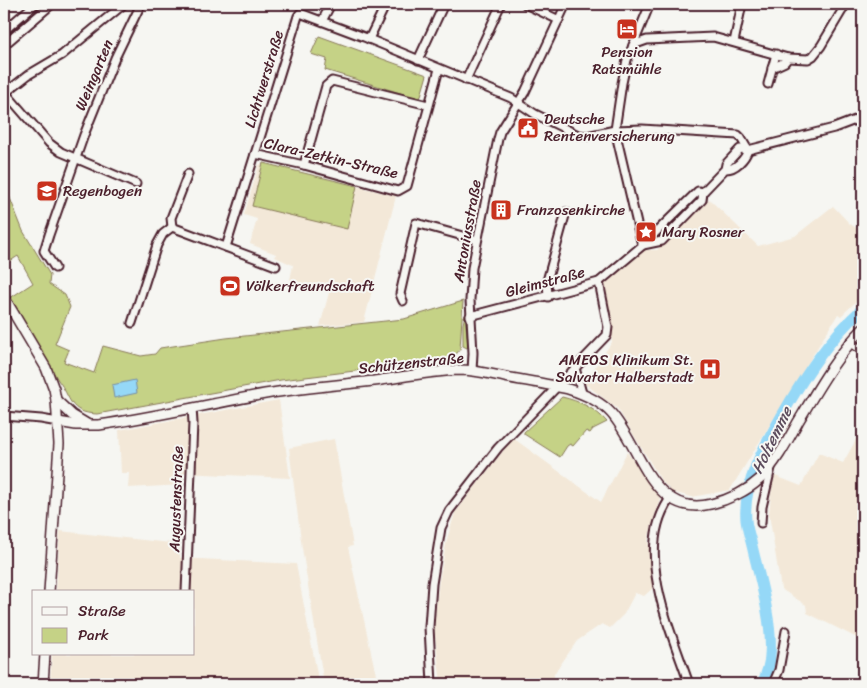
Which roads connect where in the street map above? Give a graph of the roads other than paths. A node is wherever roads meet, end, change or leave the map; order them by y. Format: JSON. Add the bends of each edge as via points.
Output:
{"nodes":[{"id":1,"x":35,"y":4,"type":"edge"},
{"id":2,"x":52,"y":4,"type":"edge"},
{"id":3,"x":124,"y":4,"type":"edge"},
{"id":4,"x":141,"y":4,"type":"edge"},
{"id":5,"x":331,"y":4,"type":"edge"},
{"id":6,"x":386,"y":4,"type":"edge"},
{"id":7,"x":444,"y":4,"type":"edge"},
{"id":8,"x":501,"y":4,"type":"edge"},
{"id":9,"x":525,"y":4,"type":"edge"},
{"id":10,"x":566,"y":4,"type":"edge"},
{"id":11,"x":650,"y":4,"type":"edge"},
{"id":12,"x":742,"y":4,"type":"edge"},
{"id":13,"x":846,"y":4,"type":"edge"},
{"id":14,"x":559,"y":20,"type":"junction"},
{"id":15,"x":322,"y":21,"type":"junction"},
{"id":16,"x":4,"y":29,"type":"edge"},
{"id":17,"x":12,"y":38,"type":"junction"},
{"id":18,"x":370,"y":39,"type":"junction"},
{"id":19,"x":734,"y":42,"type":"junction"},
{"id":20,"x":4,"y":45,"type":"edge"},
{"id":21,"x":632,"y":45,"type":"junction"},
{"id":22,"x":776,"y":54,"type":"junction"},
{"id":23,"x":788,"y":58,"type":"junction"},
{"id":24,"x":418,"y":60,"type":"junction"},
{"id":25,"x":772,"y":68,"type":"junction"},
{"id":26,"x":439,"y":69,"type":"junction"},
{"id":27,"x":466,"y":80,"type":"junction"},
{"id":28,"x":768,"y":84,"type":"dead end"},
{"id":29,"x":5,"y":92,"type":"edge"},
{"id":30,"x":518,"y":102,"type":"junction"},
{"id":31,"x":428,"y":105,"type":"junction"},
{"id":32,"x":863,"y":117,"type":"edge"},
{"id":33,"x":615,"y":130,"type":"junction"},
{"id":34,"x":748,"y":150,"type":"junction"},
{"id":35,"x":255,"y":154,"type":"junction"},
{"id":36,"x":74,"y":159,"type":"junction"},
{"id":37,"x":304,"y":165,"type":"junction"},
{"id":38,"x":188,"y":174,"type":"dead end"},
{"id":39,"x":136,"y":184,"type":"dead end"},
{"id":40,"x":566,"y":212,"type":"dead end"},
{"id":41,"x":172,"y":227,"type":"junction"},
{"id":42,"x":477,"y":240,"type":"junction"},
{"id":43,"x":644,"y":246,"type":"junction"},
{"id":44,"x":226,"y":247,"type":"junction"},
{"id":45,"x":276,"y":266,"type":"dead end"},
{"id":46,"x":55,"y":268,"type":"dead end"},
{"id":47,"x":599,"y":282,"type":"junction"},
{"id":48,"x":4,"y":297,"type":"edge"},
{"id":49,"x":548,"y":297,"type":"junction"},
{"id":50,"x":403,"y":301,"type":"dead end"},
{"id":51,"x":470,"y":316,"type":"junction"},
{"id":52,"x":132,"y":323,"type":"dead end"},
{"id":53,"x":863,"y":329,"type":"edge"},
{"id":54,"x":850,"y":342,"type":"junction"},
{"id":55,"x":863,"y":351,"type":"edge"},
{"id":56,"x":575,"y":368,"type":"junction"},
{"id":57,"x":472,"y":370,"type":"junction"},
{"id":58,"x":557,"y":386,"type":"junction"},
{"id":59,"x":582,"y":393,"type":"junction"},
{"id":60,"x":56,"y":400,"type":"junction"},
{"id":61,"x":192,"y":408,"type":"junction"},
{"id":62,"x":4,"y":416,"type":"edge"},
{"id":63,"x":58,"y":422,"type":"junction"},
{"id":64,"x":89,"y":426,"type":"junction"},
{"id":65,"x":769,"y":469,"type":"junction"},
{"id":66,"x":671,"y":497,"type":"junction"},
{"id":67,"x":761,"y":523,"type":"dead end"},
{"id":68,"x":49,"y":590,"type":"edge"},
{"id":69,"x":186,"y":590,"type":"edge"},
{"id":70,"x":786,"y":631,"type":"dead end"},
{"id":71,"x":45,"y":656,"type":"edge"},
{"id":72,"x":43,"y":684,"type":"edge"},
{"id":73,"x":432,"y":684,"type":"edge"},
{"id":74,"x":689,"y":684,"type":"edge"},
{"id":75,"x":773,"y":684,"type":"edge"}],
"edges":[{"from":1,"to":16,"type":"street"},
{"from":2,"to":17,"type":"street"},
{"from":3,"to":29,"type":"street","name":"Weingarten","via":[[62,55]]},
{"from":4,"to":36,"type":"street","name":"Weingarten"},
{"from":5,"to":15,"type":"street"},
{"from":6,"to":18,"type":"street"},
{"from":7,"to":24,"type":"street"},
{"from":8,"to":27,"type":"street"},
{"from":9,"to":14,"type":"street"},
{"from":10,"to":14,"type":"street","name":"Antoniusstraße"},
{"from":11,"to":21,"type":"street"},
{"from":12,"to":19,"type":"street"},
{"from":13,"to":23,"type":"street","via":[[813,56]]},
{"from":14,"to":30,"type":"street","name":"Antoniusstraße"},
{"from":15,"to":18,"type":"street"},
{"from":15,"to":35,"type":"street","name":"Lichtwerstraße","via":[[300,13],[298,16]]},
{"from":16,"to":17,"type":"street"},
{"from":17,"to":20,"type":"street"},
{"from":18,"to":24,"type":"street"},
{"from":19,"to":21,"type":"street","via":[[713,37],[654,39]]},
{"from":19,"to":22,"type":"street"},
{"from":21,"to":33,"type":"street"},
{"from":22,"to":23,"type":"street"},
{"from":22,"to":25,"type":"street"},
{"from":23,"to":25,"type":"street"},
{"from":24,"to":26,"type":"street"},
{"from":25,"to":28,"type":"street"},
{"from":26,"to":27,"type":"street"},
{"from":26,"to":31,"type":"street"},
{"from":27,"to":30,"type":"street"},
{"from":29,"to":36,"type":"street","name":"Weingarten","via":[[49,143]]},
{"from":30,"to":33,"type":"street","via":[[578,135]]},
{"from":30,"to":42,"type":"street","name":"Antoniusstraße","via":[[500,132]]},
{"from":31,"to":37,"type":"street","via":[[328,82]]},
{"from":31,"to":37,"type":"street","name":"Clara-Zetkin-Straße","via":[[407,186],[398,191]]},
{"from":32,"to":34,"type":"street","via":[[834,128]]},
{"from":33,"to":34,"type":"street","via":[[738,135]]},
{"from":33,"to":43,"type":"street"},
{"from":34,"to":43,"type":"street","name":"Gleimstraße","via":[[733,168],[725,169],[703,192],[698,191]]},
{"from":35,"to":37,"type":"street","name":"Clara-Zetkin-Straße"},
{"from":35,"to":44,"type":"street","name":"Clara-Zetkin-Straße"},
{"from":36,"to":39,"type":"street","name":"Weingarten"},
{"from":36,"to":46,"type":"street","name":"Weingarten","via":[[44,251]]},
{"from":38,"to":41,"type":"street","via":[[171,218]]},
{"from":40,"to":49,"type":"street","via":[[547,281]]},
{"from":41,"to":44,"type":"street"},
{"from":41,"to":52,"type":"street","via":[[157,245]]},
{"from":42,"to":50,"type":"street","via":[[416,224],[400,294]]},
{"from":42,"to":51,"type":"street","name":"Antoniusstraße"},
{"from":43,"to":47,"type":"street","name":"Gleimstraße"},
{"from":44,"to":45,"type":"street"},
{"from":47,"to":49,"type":"street","name":"Gleimstraße"},
{"from":47,"to":56,"type":"street","via":[[608,332]]},
{"from":48,"to":60,"type":"main road","via":[[46,368]]},
{"from":49,"to":51,"type":"street","name":"Gleimstraße"},
{"from":51,"to":57,"type":"street","name":"Antoniusstraße"},
{"from":53,"to":54,"type":"main road"},
{"from":54,"to":55,"type":"street"},
{"from":54,"to":65,"type":"main road"},
{"from":56,"to":58,"type":"street"},
{"from":56,"to":59,"type":"street"},
{"from":57,"to":58,"type":"main road","name":"Schützenstraße"},
{"from":57,"to":61,"type":"main road","name":"Schützenstraße","via":[[279,392]]},
{"from":58,"to":59,"type":"main road","name":"Schützenstraße"},
{"from":58,"to":73,"type":"street","via":[[487,461],[449,511],[441,528],[432,584]]},
{"from":59,"to":66,"type":"main road","name":"Schützenstraße","via":[[614,416],[652,480]]},
{"from":60,"to":63,"type":"main road"},
{"from":60,"to":64,"type":"main road"},
{"from":61,"to":64,"type":"main road","name":"Schützenstraße"},
{"from":61,"to":69,"type":"street","name":"Augustenstraße"},
{"from":62,"to":63,"type":"street"},
{"from":63,"to":64,"type":"main road","name":"Schützenstraße"},
{"from":63,"to":68,"type":"main road"},
{"from":65,"to":66,"type":"main road","name":"Schützenstraße","via":[[755,484],[712,504],[688,504]]},
{"from":65,"to":67,"type":"street"},
{"from":66,"to":74,"type":"street","via":[[662,511],[654,539],[655,564],[659,594]]},
{"from":70,"to":75,"type":"street"},
{"from":71,"to":72,"type":"main road"}]}
